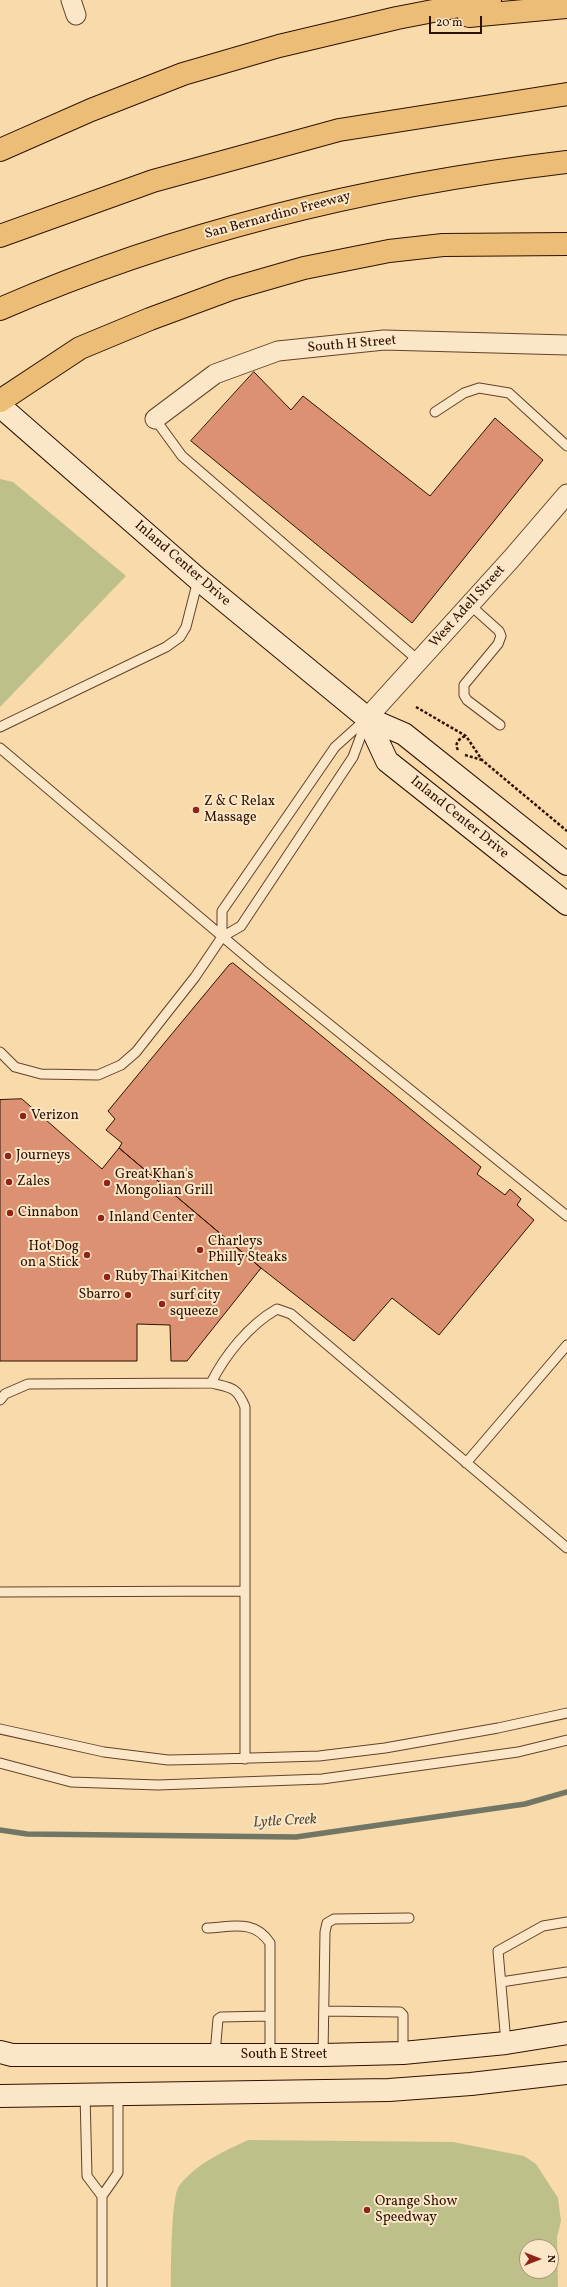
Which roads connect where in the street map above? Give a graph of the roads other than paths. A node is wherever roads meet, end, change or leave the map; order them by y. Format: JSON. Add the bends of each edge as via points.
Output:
{"nodes":[{"id":1,"x":490,"y":0,"type":"edge"},
{"id":2,"x":567,"y":7,"type":"edge"},
{"id":3,"x":397,"y":18,"type":"junction"},
{"id":4,"x":567,"y":94,"type":"edge"},
{"id":5,"x":0,"y":150,"type":"edge"},
{"id":6,"x":567,"y":162,"type":"edge"},
{"id":7,"x":567,"y":232,"type":"edge"},
{"id":8,"x":0,"y":236,"type":"edge"},
{"id":9,"x":487,"y":244,"type":"junction"},
{"id":10,"x":567,"y":244,"type":"edge"},
{"id":11,"x":0,"y":309,"type":"edge"},
{"id":12,"x":567,"y":345,"type":"edge"},
{"id":13,"x":0,"y":401,"type":"edge"},
{"id":14,"x":0,"y":406,"type":"edge"},
{"id":15,"x":435,"y":412,"type":"dead end"},
{"id":16,"x":155,"y":419,"type":"joint"},
{"id":17,"x":567,"y":446,"type":"edge"},
{"id":18,"x":567,"y":494,"type":"edge"},
{"id":19,"x":198,"y":579,"type":"junction"},
{"id":20,"x":470,"y":605,"type":"junction"},
{"id":21,"x":419,"y":661,"type":"junction"},
{"id":22,"x":367,"y":718,"type":"junction"},
{"id":23,"x":500,"y":725,"type":"dead end"},
{"id":24,"x":0,"y":727,"type":"edge"},
{"id":25,"x":0,"y":748,"type":"edge"},
{"id":26,"x":567,"y":864,"type":"edge"},
{"id":27,"x":567,"y":904,"type":"edge"},
{"id":28,"x":222,"y":937,"type":"junction"},
{"id":29,"x":0,"y":1052,"type":"edge"},
{"id":30,"x":567,"y":1216,"type":"edge"},
{"id":31,"x":567,"y":1345,"type":"edge"},
{"id":32,"x":211,"y":1384,"type":"junction"},
{"id":33,"x":0,"y":1400,"type":"edge"},
{"id":34,"x":466,"y":1463,"type":"junction"},
{"id":35,"x":567,"y":1548,"type":"edge"},
{"id":36,"x":244,"y":1591,"type":"junction"},
{"id":37,"x":0,"y":1592,"type":"edge"},
{"id":38,"x":567,"y":1713,"type":"edge"},
{"id":39,"x":0,"y":1729,"type":"edge"},
{"id":40,"x":567,"y":1740,"type":"edge"},
{"id":41,"x":245,"y":1758,"type":"junction"},
{"id":42,"x":0,"y":1763,"type":"edge"},
{"id":43,"x":409,"y":1918,"type":"dead end"},
{"id":44,"x":567,"y":1922,"type":"edge"},
{"id":45,"x":207,"y":1928,"type":"dead end"},
{"id":46,"x":567,"y":1972,"type":"edge"},
{"id":47,"x":501,"y":1982,"type":"junction"},
{"id":48,"x":324,"y":2011,"type":"junction"},
{"id":49,"x":270,"y":2016,"type":"junction"},
{"id":50,"x":567,"y":2033,"type":"edge"},
{"id":51,"x":506,"y":2043,"type":"junction"},
{"id":52,"x":0,"y":2052,"type":"edge"},
{"id":53,"x":403,"y":2053,"type":"junction"},
{"id":54,"x":215,"y":2054,"type":"junction"},
{"id":55,"x":270,"y":2055,"type":"junction"},
{"id":56,"x":323,"y":2055,"type":"junction"},
{"id":57,"x":567,"y":2073,"type":"edge"},
{"id":58,"x":85,"y":2094,"type":"junction"},
{"id":59,"x":118,"y":2094,"type":"junction"},
{"id":60,"x":0,"y":2096,"type":"edge"},
{"id":61,"x":102,"y":2196,"type":"junction"},
{"id":62,"x":102,"y":2287,"type":"edge"}],
"edges":[{"from":1,"to":3,"type":"highway"},
{"from":2,"to":3,"type":"highway","via":[[461,17]]},
{"from":3,"to":5,"type":"highway","via":[[279,46],[183,74],[91,110]]},
{"from":4,"to":8,"type":"highway","via":[[339,130],[153,181]]},
{"from":6,"to":11,"type":"highway","name":"San Bernardino Freeway","via":[[522,167],[358,195],[248,222],[54,285]]},
{"from":7,"to":9,"type":"highway","via":[[532,232]]},
{"from":9,"to":10,"type":"highway"},
{"from":9,"to":13,"type":"highway","via":[[443,245],[389,252],[304,268],[231,289],[80,348]]},
{"from":12,"to":16,"type":"street","name":"South H Street","via":[[384,340],[278,351],[215,374]]},
{"from":14,"to":19,"type":"main road","name":"Inland Center Drive"},
{"from":15,"to":17,"type":"lane","via":[[464,393],[479,388],[510,393]]},
{"from":16,"to":21,"type":"lane","via":[[182,456]]},
{"from":18,"to":20,"type":"street","name":"West Adell Street"},
{"from":19,"to":22,"type":"main road","name":"Inland Center Drive"},
{"from":19,"to":24,"type":"lane","via":[[186,627],[180,637],[166,647]]},
{"from":20,"to":21,"type":"street","name":"West Adell Street"},
{"from":20,"to":23,"type":"lane","via":[[499,631],[501,636],[498,644],[464,685],[464,696]]},
{"from":21,"to":22,"type":"street","name":"West Adell Street"},
{"from":22,"to":26,"type":"main road","name":"Inland Center Drive","via":[[404,734]]},
{"from":22,"to":27,"type":"main road","name":"Inland Center Drive","via":[[387,761]]},
{"from":22,"to":28,"type":"lane","via":[[354,757],[241,926]]},
{"from":22,"to":28,"type":"lane","via":[[335,747],[222,911]]},
{"from":25,"to":28,"type":"lane"},
{"from":28,"to":29,"type":"lane","via":[[136,1052],[121,1065],[98,1075],[42,1074],[15,1067]]},
{"from":28,"to":30,"type":"lane"},
{"from":31,"to":34,"type":"lane"},
{"from":32,"to":33,"type":"lane","via":[[28,1384],[5,1394]]},
{"from":32,"to":34,"type":"lane","via":[[225,1359],[262,1318],[277,1309],[291,1314]]},
{"from":32,"to":36,"type":"lane","via":[[231,1388],[240,1393],[246,1407]]},
{"from":34,"to":35,"type":"lane"},
{"from":36,"to":37,"type":"lane"},
{"from":36,"to":41,"type":"lane"},
{"from":38,"to":41,"type":"lane","via":[[385,1748],[319,1756]]},
{"from":39,"to":41,"type":"lane","via":[[104,1752],[155,1759]]},
{"from":40,"to":42,"type":"lane","via":[[518,1752],[322,1779],[158,1785],[71,1782]]},
{"from":43,"to":48,"type":"lane","via":[[334,1918],[327,1923],[324,1932]]},
{"from":44,"to":47,"type":"lane","via":[[543,1926],[498,1951]]},
{"from":45,"to":49,"type":"lane","via":[[252,1927],[263,1933],[270,1943]]},
{"from":46,"to":47,"type":"lane"},
{"from":47,"to":51,"type":"lane"},
{"from":48,"to":53,"type":"lane","via":[[400,2012],[403,2015]]},
{"from":48,"to":56,"type":"lane"},
{"from":49,"to":54,"type":"lane","via":[[218,2019]]},
{"from":49,"to":55,"type":"lane"},
{"from":50,"to":51,"type":"main road","name":"South E Street"},
{"from":51,"to":53,"type":"main road","name":"South E Street"},
{"from":52,"to":54,"type":"main road","name":"South E Street","via":[[12,2055]]},
{"from":53,"to":56,"type":"main road","name":"South E Street"},
{"from":54,"to":55,"type":"main road","name":"South E Street"},
{"from":55,"to":56,"type":"main road","name":"South E Street"},
{"from":57,"to":59,"type":"main road","via":[[390,2090]]},
{"from":58,"to":59,"type":"main road"},
{"from":58,"to":60,"type":"main road"},
{"from":58,"to":61,"type":"lane","via":[[87,2176]]},
{"from":59,"to":61,"type":"lane","via":[[118,2172]]},
{"from":61,"to":62,"type":"lane"}]}
